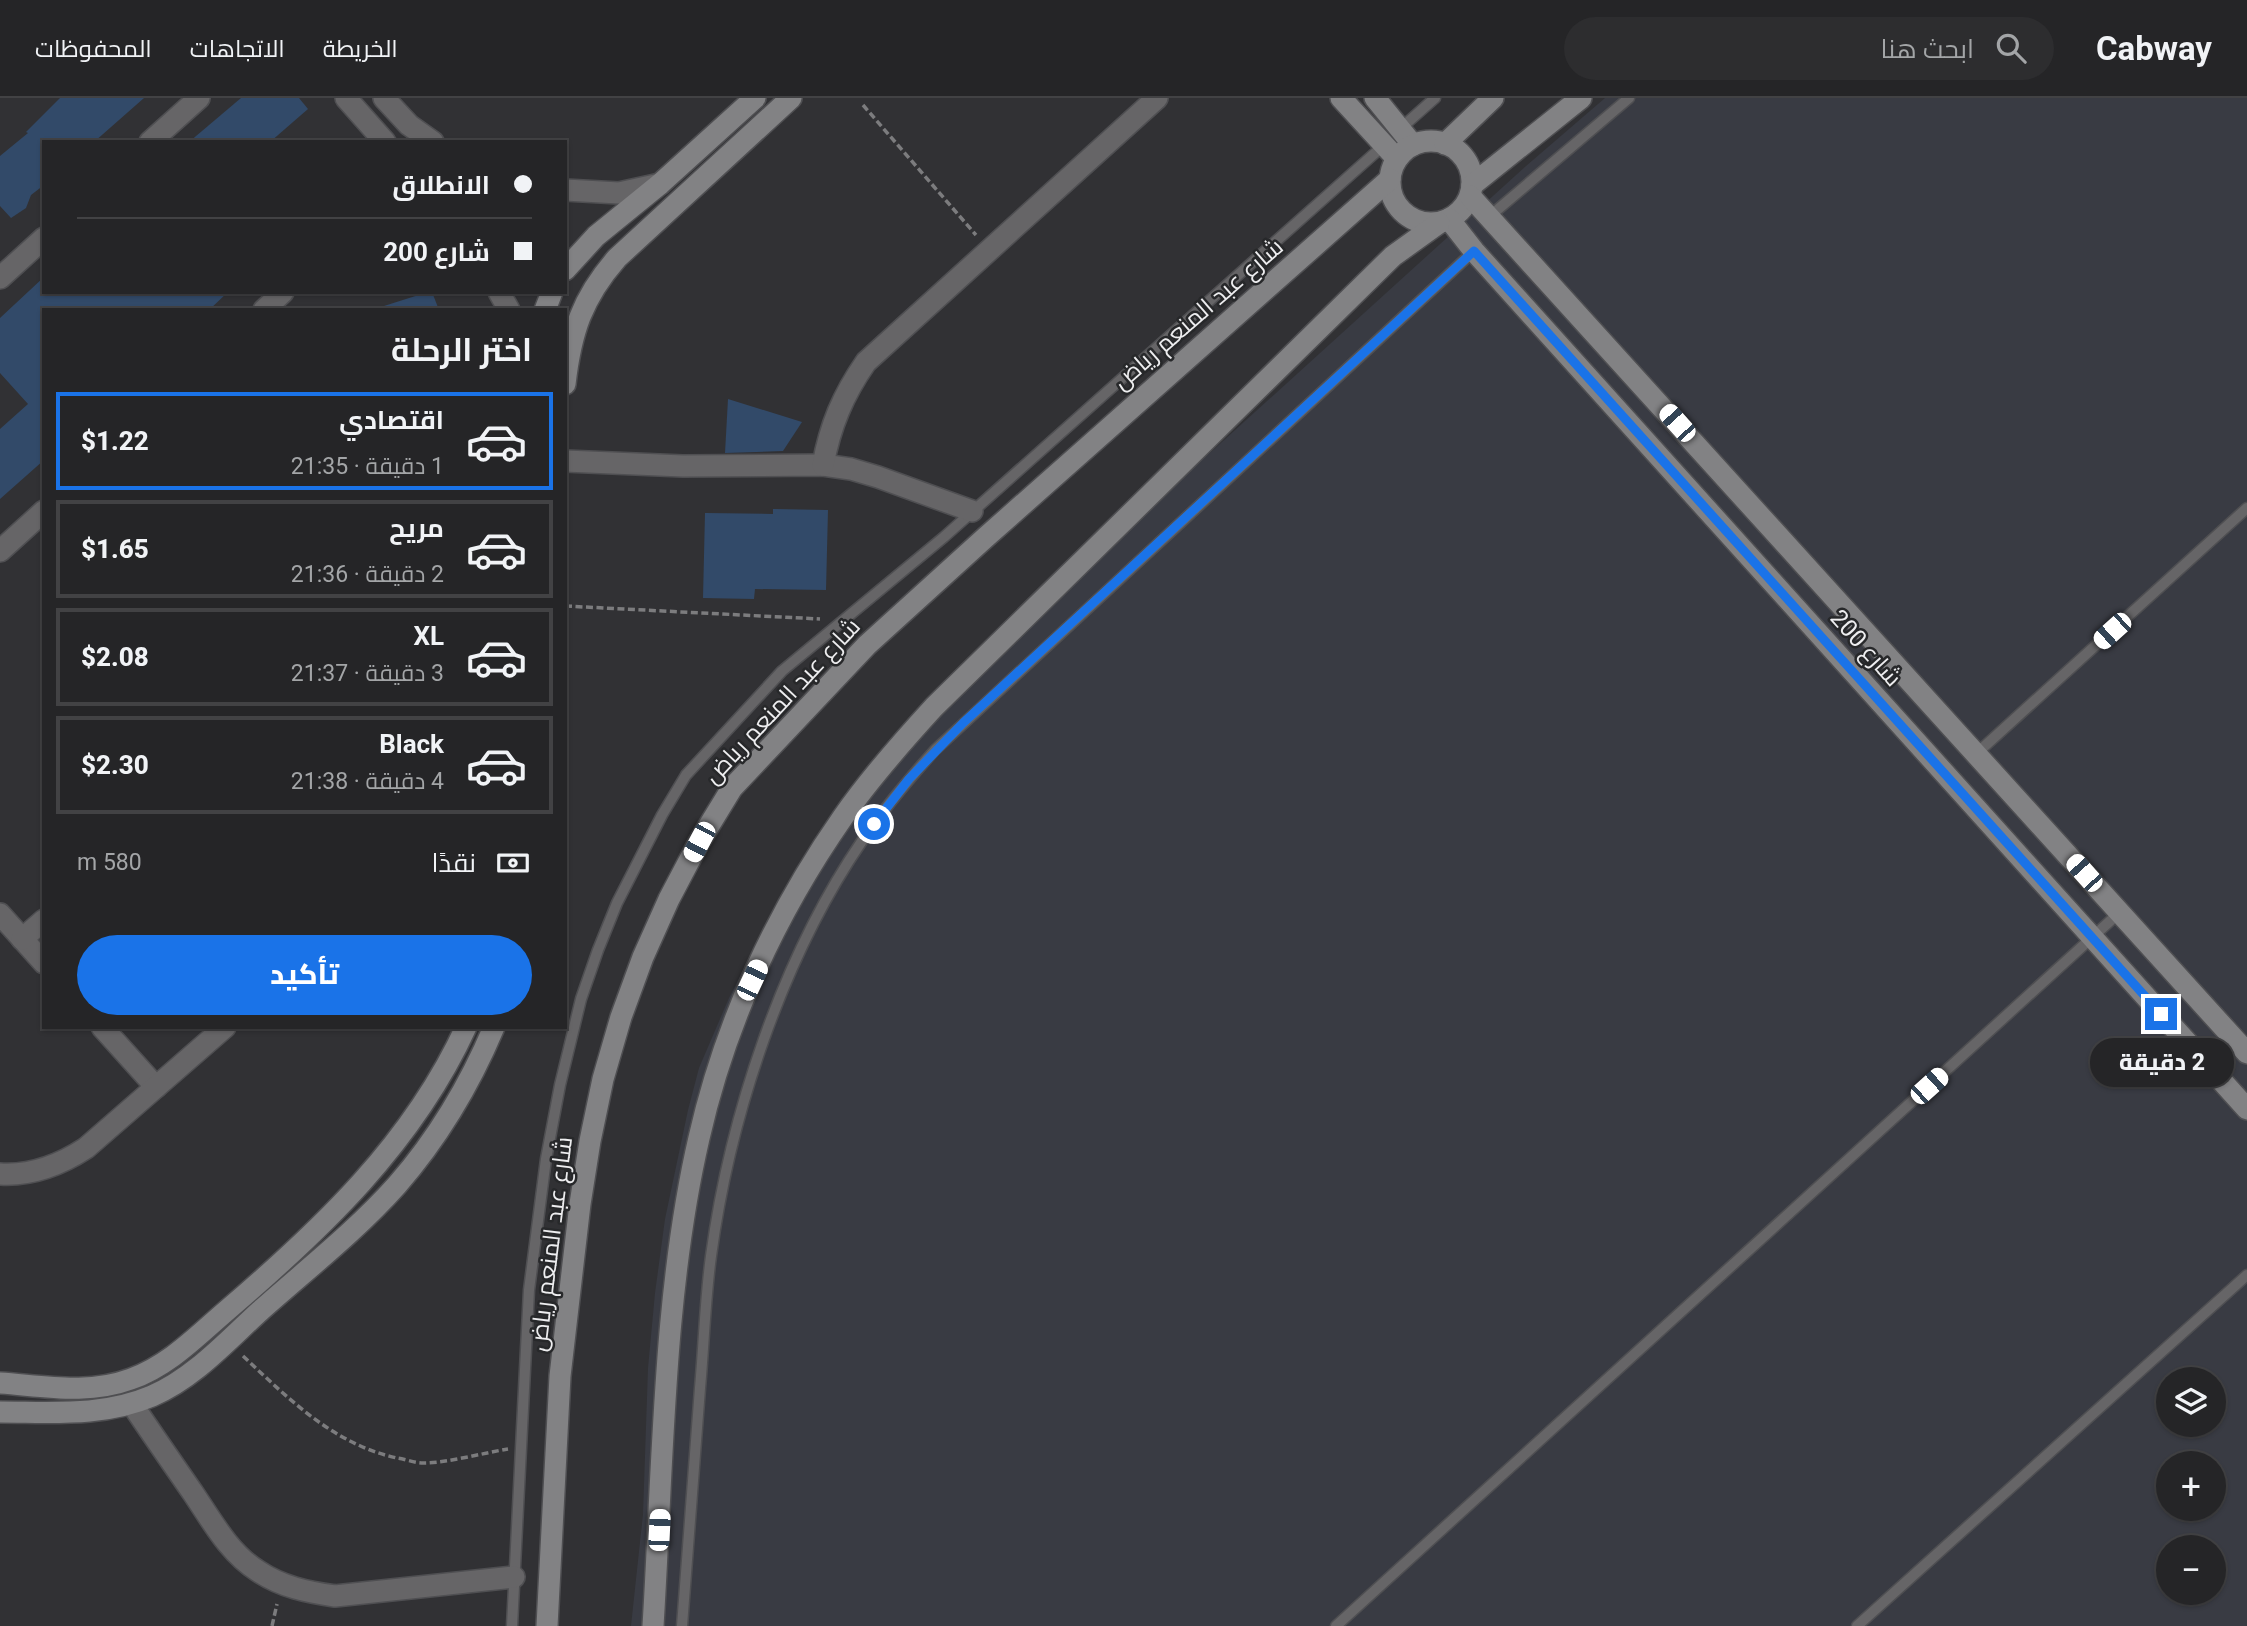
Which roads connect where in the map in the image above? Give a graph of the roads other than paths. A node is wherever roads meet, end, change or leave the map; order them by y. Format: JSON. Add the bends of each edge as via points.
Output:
{"nodes":[{"id":1,"x":199,"y":98,"type":"edge"},
{"id":2,"x":346,"y":98,"type":"edge"},
{"id":3,"x":384,"y":98,"type":"edge"},
{"id":4,"x":755,"y":98,"type":"edge"},
{"id":5,"x":791,"y":98,"type":"edge"},
{"id":6,"x":1157,"y":98,"type":"edge"},
{"id":7,"x":1341,"y":98,"type":"edge"},
{"id":8,"x":1375,"y":98,"type":"edge"},
{"id":9,"x":1435,"y":98,"type":"edge"},
{"id":10,"x":1493,"y":98,"type":"edge"},
{"id":11,"x":1581,"y":98,"type":"edge"},
{"id":12,"x":1629,"y":98,"type":"edge"},
{"id":13,"x":152,"y":140,"type":"edge"},
{"id":14,"x":383,"y":140,"type":"edge"},
{"id":15,"x":430,"y":140,"type":"edge"},
{"id":16,"x":1445,"y":144,"type":"junction"},
{"id":17,"x":1397,"y":151,"type":"junction"},
{"id":18,"x":660,"y":184,"type":"junction"},
{"id":19,"x":567,"y":190,"type":"edge"},
{"id":20,"x":1471,"y":191,"type":"junction"},
{"id":21,"x":678,"y":202,"type":"junction"},
{"id":22,"x":1490,"y":216,"type":"junction"},
{"id":23,"x":1444,"y":221,"type":"junction"},
{"id":24,"x":42,"y":240,"type":"edge"},
{"id":25,"x":1474,"y":251,"type":"junction"},
{"id":26,"x":567,"y":268,"type":"edge"},
{"id":27,"x":0,"y":278,"type":"edge"},
{"id":28,"x":281,"y":294,"type":"edge"},
{"id":29,"x":267,"y":308,"type":"edge"},
{"id":30,"x":567,"y":371,"type":"edge"},
{"id":31,"x":567,"y":461,"type":"edge"},
{"id":32,"x":823,"y":465,"type":"junction"},
{"id":33,"x":2247,"y":508,"type":"edge"},
{"id":34,"x":972,"y":511,"type":"junction"},
{"id":35,"x":42,"y":513,"type":"edge"},
{"id":36,"x":0,"y":551,"type":"edge"},
{"id":37,"x":1976,"y":754,"type":"junction"},
{"id":38,"x":2120,"y":912,"type":"junction"},
{"id":39,"x":0,"y":915,"type":"edge"},
{"id":40,"x":42,"y":922,"type":"edge"},
{"id":41,"x":2092,"y":938,"type":"junction"},
{"id":42,"x":22,"y":939,"type":"junction"},
{"id":43,"x":42,"y":961,"type":"edge"},
{"id":44,"x":104,"y":1029,"type":"edge"},
{"id":45,"x":223,"y":1029,"type":"edge"},
{"id":46,"x":465,"y":1029,"type":"edge"},
{"id":47,"x":493,"y":1029,"type":"edge"},
{"id":48,"x":2247,"y":1053,"type":"edge"},
{"id":49,"x":156,"y":1087,"type":"junction"},
{"id":50,"x":2247,"y":1109,"type":"edge"},
{"id":51,"x":0,"y":1174,"type":"edge"},
{"id":52,"x":2247,"y":1275,"type":"edge"},
{"id":53,"x":0,"y":1383,"type":"edge"},
{"id":54,"x":132,"y":1404,"type":"junction"},
{"id":55,"x":0,"y":1412,"type":"edge"},
{"id":56,"x":514,"y":1577,"type":"junction"},
{"id":57,"x":512,"y":1626,"type":"edge"},
{"id":58,"x":547,"y":1626,"type":"edge"},
{"id":59,"x":653,"y":1626,"type":"edge"},
{"id":60,"x":682,"y":1626,"type":"edge"},
{"id":61,"x":1336,"y":1626,"type":"edge"},
{"id":62,"x":1857,"y":1626,"type":"edge"}],
"edges":[{"from":1,"to":13,"type":"street"},
{"from":2,"to":14,"type":"street"},
{"from":3,"to":15,"type":"street","via":[[408,125]]},
{"from":4,"to":18,"type":"street"},
{"from":5,"to":21,"type":"street"},
{"from":6,"to":32,"type":"street","via":[[866,362],[837,410]]},
{"from":7,"to":17,"type":"street"},
{"from":8,"to":17,"type":"street"},
{"from":9,"to":17,"type":"lane"},
{"from":10,"to":16,"type":"street"},
{"from":11,"to":20,"type":"street"},
{"from":12,"to":22,"type":"lane"},
{"from":16,"to":17,"type":"street","via":[[1434,141]]},
{"from":16,"to":20,"type":"street","via":[[1468,164]]},
{"from":17,"to":23,"type":"street","via":[[1394,200],[1418,221]]},
{"from":17,"to":34,"type":"lane"},
{"from":17,"to":58,"type":"street","name":"شارع عبد المنعم رياض","via":[[867,645],[732,788],[699,842],[639,969],[607,1066],[590,1141],[560,1376]]},
{"from":18,"to":19,"type":"street","via":[[619,192]]},
{"from":18,"to":21,"type":"street"},
{"from":18,"to":26,"type":"street","via":[[596,236]]},
{"from":20,"to":22,"type":"street","name":"شارع 200"},
{"from":20,"to":23,"type":"street","via":[[1465,205]]},
{"from":21,"to":30,"type":"street","via":[[617,258],[593,289],[572,338]]},
{"from":22,"to":37,"type":"street","name":"شارع 200"},
{"from":23,"to":25,"type":"street","name":"شارع 200"},
{"from":23,"to":59,"type":"street","via":[[1393,256],[933,707],[879,769],[805,875],[742,1002],[699,1136],[686,1206],[668,1371]]},
{"from":24,"to":27,"type":"street"},
{"from":25,"to":41,"type":"street","name":"شارع 200"},
{"from":25,"to":60,"type":"lane","via":[[935,750],[885,809],[843,870],[803,947],[766,1038],[721,1200],[705,1312]]},
{"from":28,"to":29,"type":"street"},
{"from":31,"to":32,"type":"street"},
{"from":32,"to":34,"type":"street","via":[[878,477]]},
{"from":33,"to":37,"type":"lane"},
{"from":34,"to":56,"type":"lane","via":[[782,671],[686,775],[639,856],[598,950],[567,1049],[546,1159],[529,1290]]},
{"from":35,"to":36,"type":"street"},
{"from":37,"to":38,"type":"street","name":"شارع 200"},
{"from":38,"to":41,"type":"lane"},
{"from":38,"to":48,"type":"street","name":"شارع 200"},
{"from":39,"to":42,"type":"street"},
{"from":40,"to":42,"type":"street"},
{"from":41,"to":50,"type":"street","name":"شارع 200"},
{"from":41,"to":61,"type":"lane"},
{"from":42,"to":43,"type":"street"},
{"from":44,"to":49,"type":"street"},
{"from":45,"to":49,"type":"street"},
{"from":46,"to":53,"type":"street","via":[[423,1106],[369,1177],[175,1356],[154,1369],[85,1390]]},
{"from":47,"to":54,"type":"street","via":[[466,1088],[397,1185],[192,1372]]},
{"from":49,"to":51,"type":"street","via":[[71,1158],[39,1170]]},
{"from":52,"to":62,"type":"lane"},
{"from":54,"to":55,"type":"street","via":[[92,1412]]},
{"from":54,"to":56,"type":"street","via":[[235,1553],[281,1584],[335,1596]]},
{"from":56,"to":57,"type":"lane"}]}
